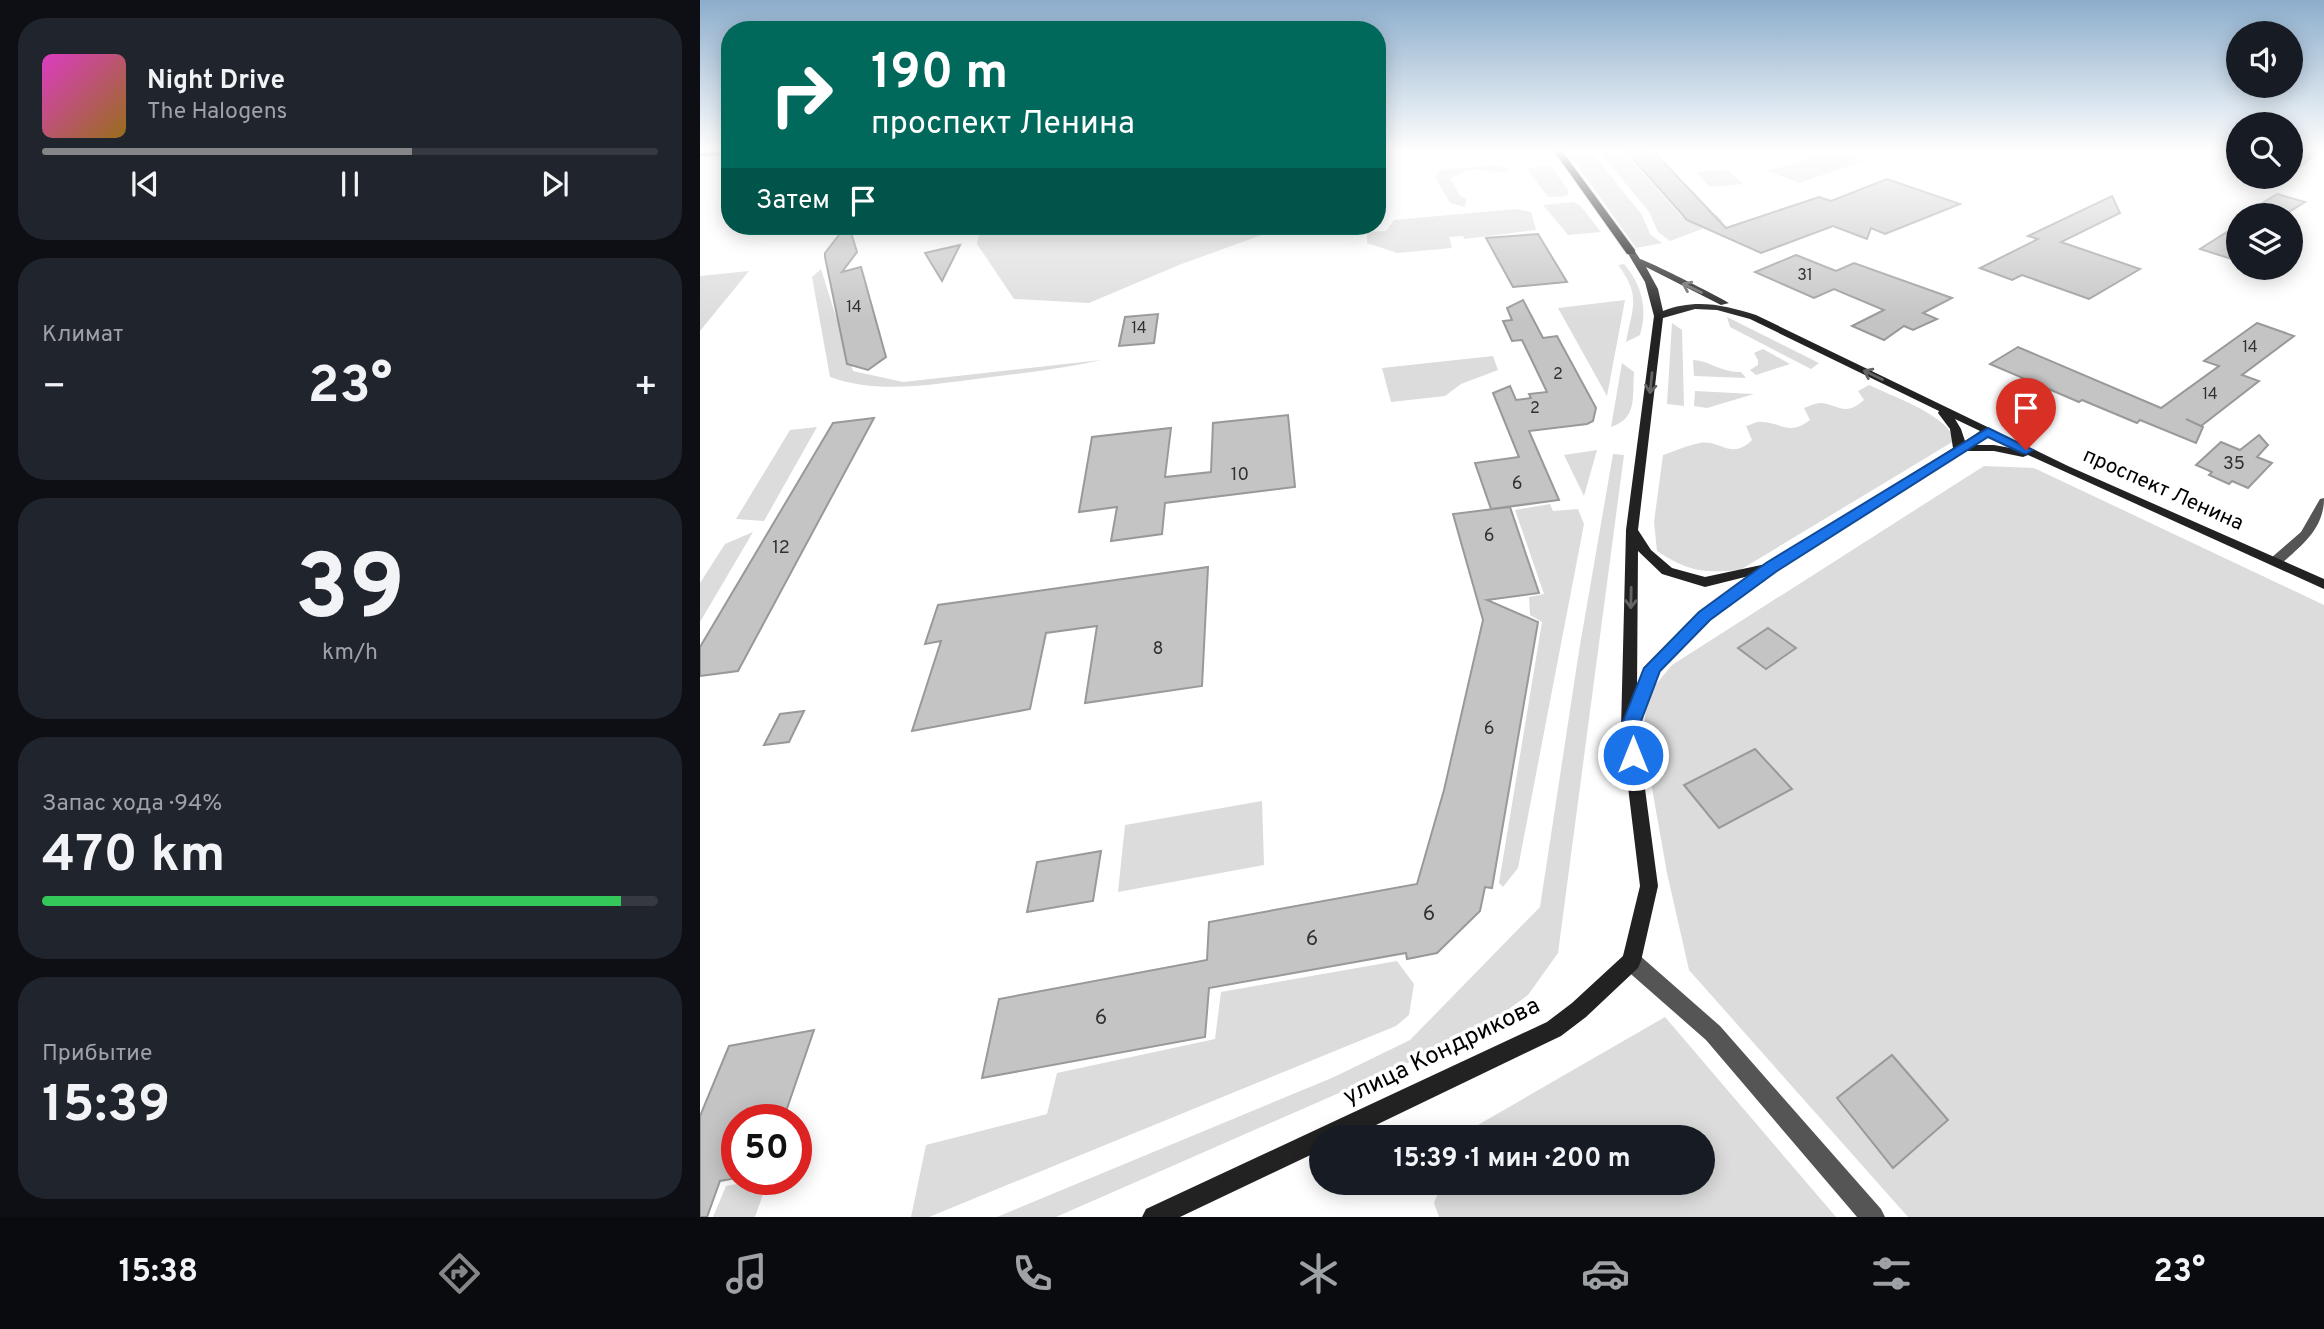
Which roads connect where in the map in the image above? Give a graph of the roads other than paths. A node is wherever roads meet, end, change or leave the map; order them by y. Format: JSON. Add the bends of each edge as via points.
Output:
{"nodes":[{"id":1,"x":1599,"y":208,"type":"edge"},
{"id":2,"x":1631,"y":252,"type":"junction"},
{"id":3,"x":1659,"y":316,"type":"junction"},
{"id":4,"x":1753,"y":317,"type":"junction"},
{"id":5,"x":1934,"y":405,"type":"junction"},
{"id":6,"x":1988,"y":431,"type":"junction"},
{"id":7,"x":1959,"y":448,"type":"junction"},
{"id":8,"x":2064,"y":468,"type":"junction"},
{"id":9,"x":2324,"y":502,"type":"edge"},
{"id":10,"x":1632,"y":530,"type":"junction"},
{"id":11,"x":2276,"y":561,"type":"junction"},
{"id":12,"x":1771,"y":567,"type":"junction"},
{"id":13,"x":2324,"y":584,"type":"edge"},
{"id":14,"x":1629,"y":729,"type":"junction"},
{"id":15,"x":1631,"y":961,"type":"junction"},
{"id":16,"x":1350,"y":1125,"type":"edge"},
{"id":17,"x":1309,"y":1144,"type":"edge"},
{"id":18,"x":1154,"y":1217,"type":"edge"},
{"id":19,"x":1873,"y":1217,"type":"edge"}],
"edges":[{"from":1,"to":2,"type":"main road"},
{"from":2,"to":3,"type":"main road","via":[[1651,280]]},
{"from":4,"to":2,"type":"main road","one_way":true,"via":[[1657,271]]},
{"from":3,"to":4,"type":"main road","via":[[1701,305]]},
{"from":3,"to":10,"type":"main road","one_way":true},
{"from":5,"to":4,"type":"main road","name":"проспект Ленина","one_way":true},
{"from":5,"to":6,"type":"main road","name":"проспект Ленина"},
{"from":5,"to":7,"type":"main road","via":[[1955,424]]},
{"from":6,"to":7,"type":"main road"},
{"from":6,"to":8,"type":"main road","name":"проспект Ленина"},
{"from":7,"to":8,"type":"main road","via":[[2021,453]]},
{"from":7,"to":12,"type":"main road"},
{"from":8,"to":11,"type":"main road","name":"проспект Ленина"},
{"from":9,"to":11,"type":"street","via":[[2306,535]]},
{"from":10,"to":12,"type":"main road","via":[[1646,553],[1667,571],[1705,582]]},
{"from":10,"to":14,"type":"main road","one_way":true},
{"from":11,"to":13,"type":"main road","name":"проспект Ленина"},
{"from":12,"to":14,"type":"main road","via":[[1704,616],[1653,668]]},
{"from":14,"to":15,"type":"main road","via":[[1649,886]]},
{"from":15,"to":16,"type":"main road","name":"улица Кондрикова","via":[[1554,1029]]},
{"from":15,"to":19,"type":"street","via":[[1713,1033]]},
{"from":17,"to":18,"type":"main road","name":"улица Кондрикова"}]}
